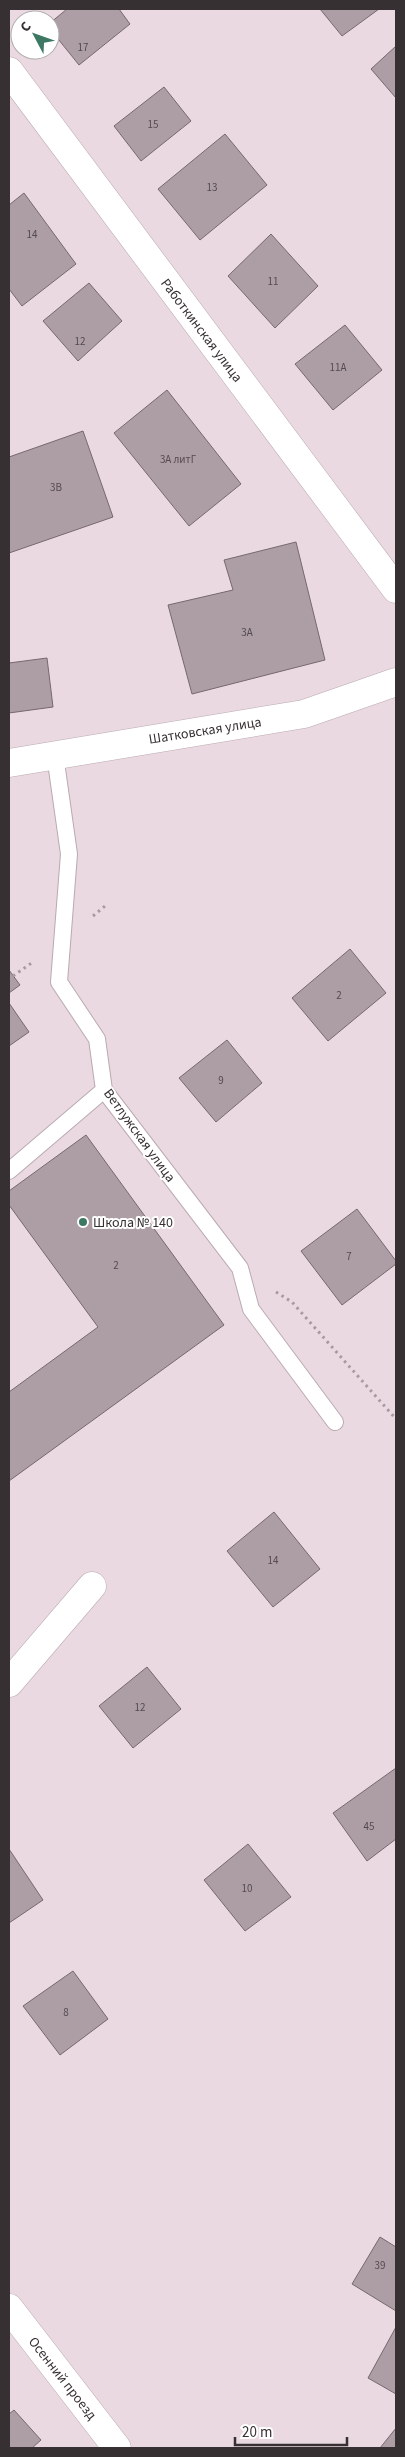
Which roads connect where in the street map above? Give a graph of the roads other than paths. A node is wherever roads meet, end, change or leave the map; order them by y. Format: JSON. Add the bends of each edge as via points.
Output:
{"nodes":[{"id":1,"x":9,"y":71,"type":"edge"},
{"id":2,"x":396,"y":589,"type":"edge"},
{"id":3,"x":396,"y":682,"type":"edge"},
{"id":4,"x":55,"y":755,"type":"junction"},
{"id":5,"x":9,"y":763,"type":"edge"},
{"id":6,"x":104,"y":1090,"type":"junction"},
{"id":7,"x":9,"y":1171,"type":"edge"},
{"id":8,"x":335,"y":1422,"type":"dead end"},
{"id":9,"x":92,"y":1586,"type":"dead end"},
{"id":10,"x":9,"y":1683,"type":"edge"},
{"id":11,"x":9,"y":2308,"type":"edge"},
{"id":12,"x":117,"y":2448,"type":"edge"}],
"edges":[{"from":1,"to":2,"type":"street","name":"Работкинская улица"},
{"from":3,"to":4,"type":"street","name":"Шатковская улица","via":[[304,714]]},
{"from":4,"to":5,"type":"street","name":"Шатковская улица"},
{"from":4,"to":6,"type":"lane","name":"Ветлужская улица","via":[[68,854],[59,982],[97,1039]]},
{"from":6,"to":7,"type":"lane"},
{"from":6,"to":8,"type":"lane","name":"Ветлужская улица","via":[[240,1268],[251,1309]]},
{"from":9,"to":10,"type":"street"},
{"from":11,"to":12,"type":"street","name":"Осенний проезд"}]}
